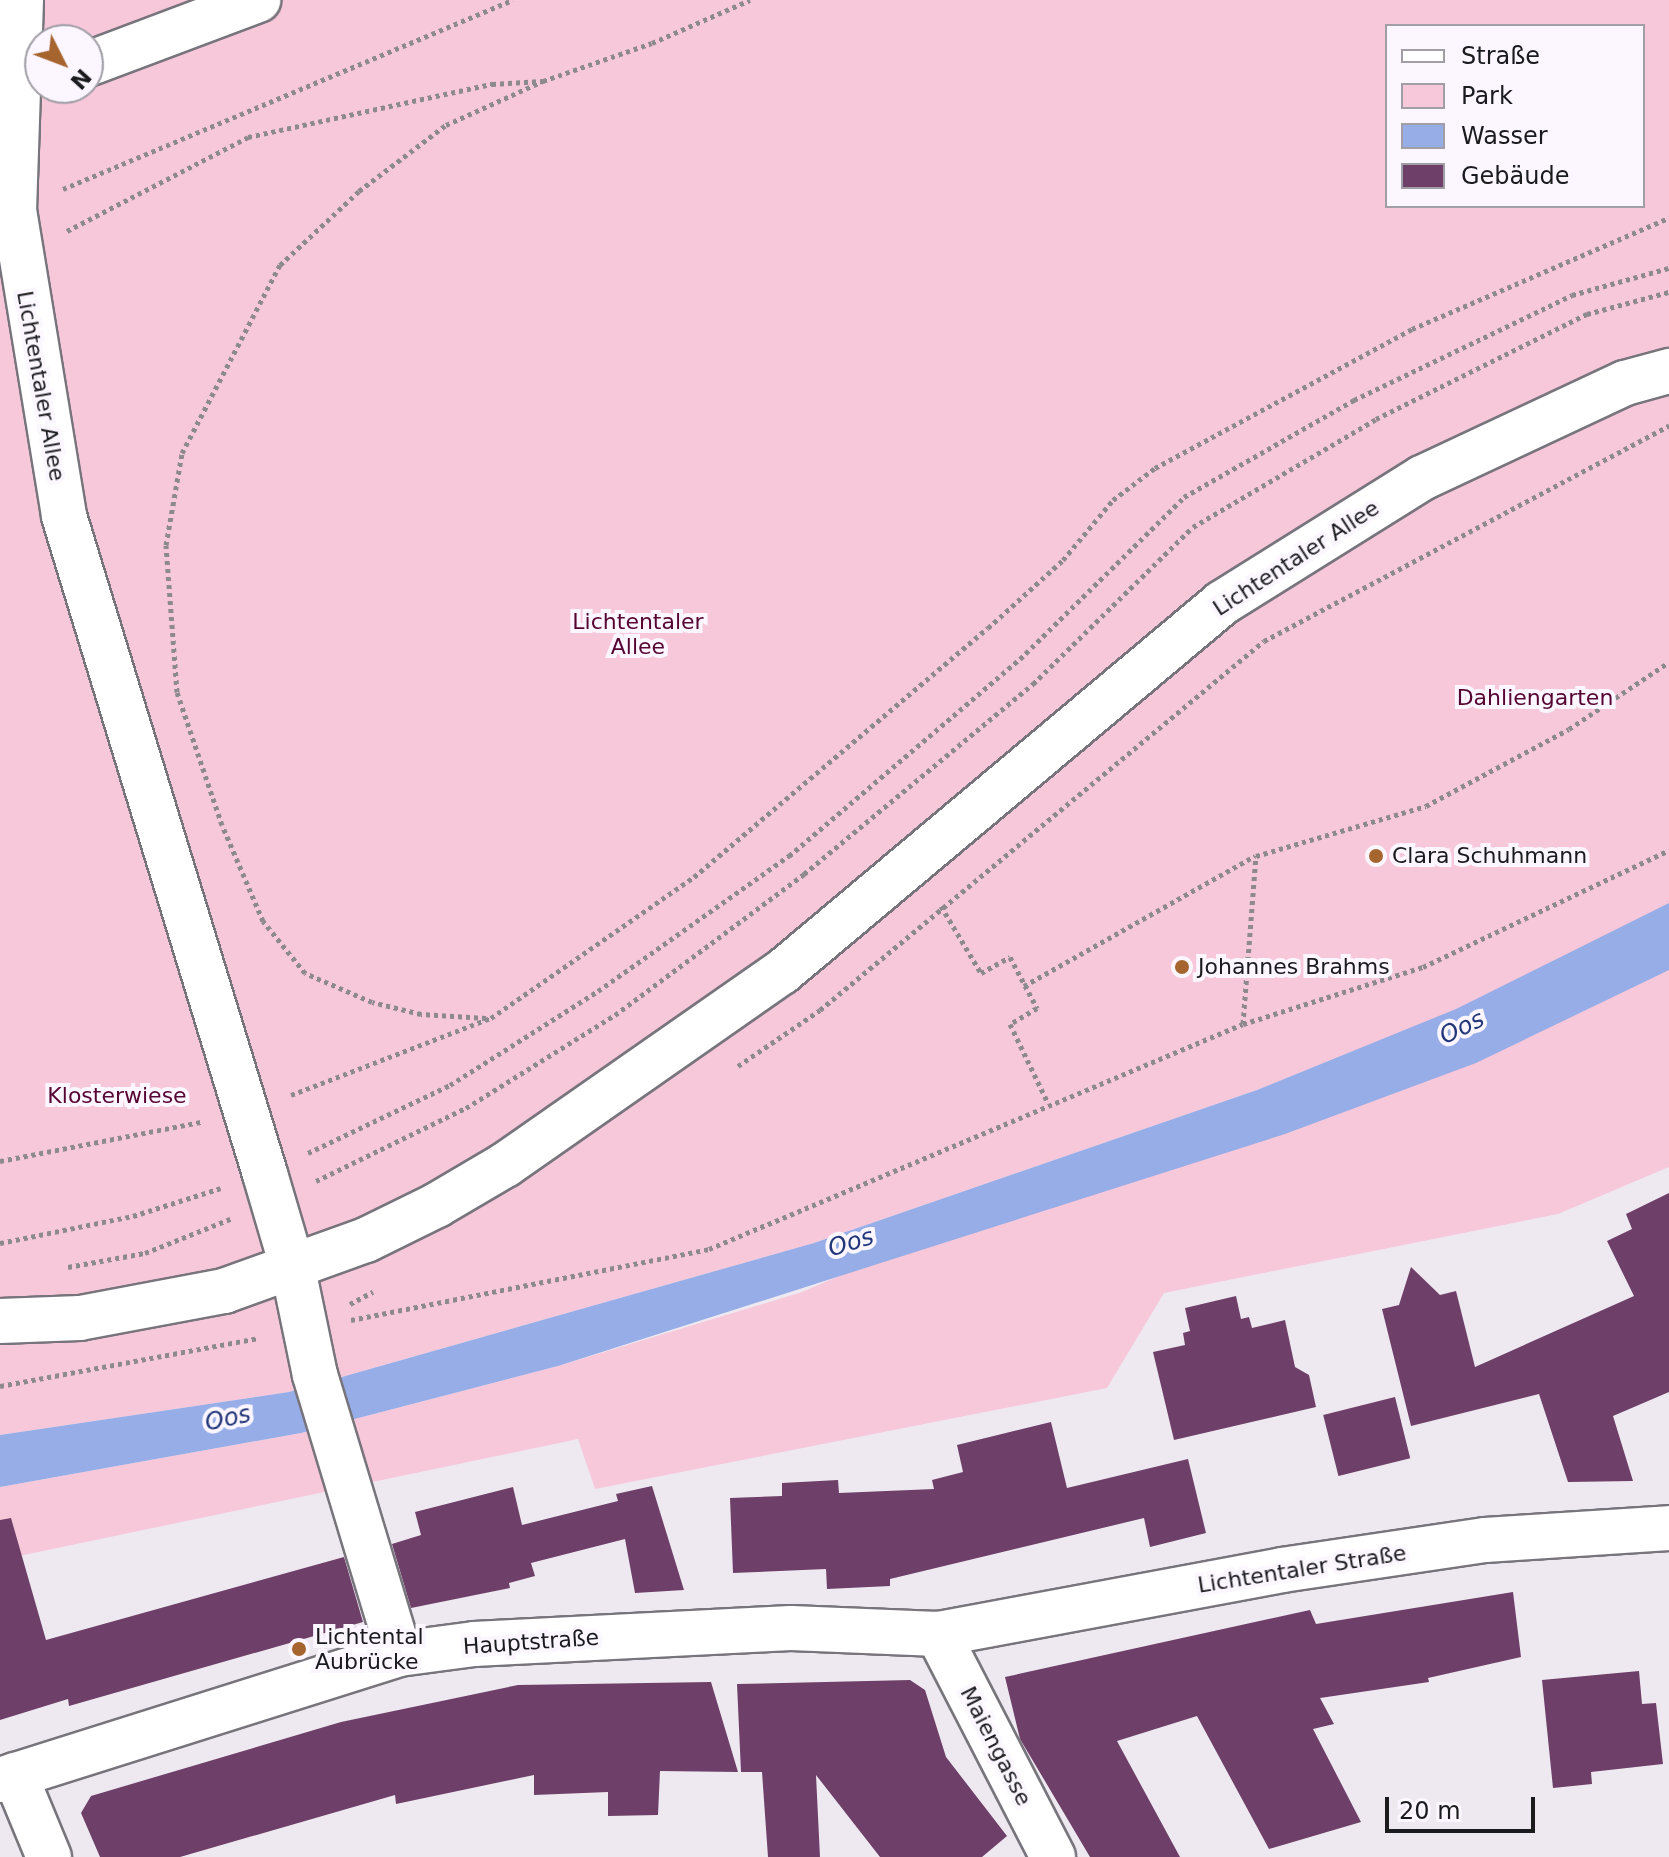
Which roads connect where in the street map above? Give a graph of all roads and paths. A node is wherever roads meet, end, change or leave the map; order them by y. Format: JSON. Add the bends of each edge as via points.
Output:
{"nodes":[{"id":1,"x":21,"y":0,"type":"edge"},
{"id":2,"x":258,"y":0,"type":"edge"},
{"id":3,"x":513,"y":0,"type":"edge"},
{"id":4,"x":750,"y":0,"type":"edge"},
{"id":5,"x":24,"y":44,"type":"edge"},
{"id":6,"x":104,"y":58,"type":"edge"},
{"id":7,"x":543,"y":81,"type":"junction"},
{"id":8,"x":25,"y":104,"type":"edge"},
{"id":9,"x":14,"y":210,"type":"junction"},
{"id":10,"x":1669,"y":218,"type":"edge"},
{"id":11,"x":19,"y":256,"type":"junction"},
{"id":12,"x":1669,"y":268,"type":"edge"},
{"id":13,"x":1669,"y":292,"type":"edge"},
{"id":14,"x":1669,"y":371,"type":"edge"},
{"id":15,"x":1669,"y":426,"type":"edge"},
{"id":16,"x":1669,"y":662,"type":"edge"},
{"id":17,"x":1669,"y":850,"type":"edge"},
{"id":18,"x":1256,"y":856,"type":"junction"},
{"id":19,"x":916,"y":859,"type":"junction"},
{"id":20,"x":943,"y":909,"type":"junction"},
{"id":21,"x":1024,"y":986,"type":"junction"},
{"id":22,"x":491,"y":1018,"type":"junction"},
{"id":23,"x":1243,"y":1024,"type":"junction"},
{"id":24,"x":724,"y":1076,"type":"dead end"},
{"id":25,"x":1048,"y":1103,"type":"junction"},
{"id":26,"x":246,"y":1111,"type":"junction"},
{"id":27,"x":0,"y":1161,"type":"edge"},
{"id":28,"x":269,"y":1188,"type":"junction"},
{"id":29,"x":0,"y":1243,"type":"edge"},
{"id":30,"x":58,"y":1269,"type":"dead end"},
{"id":31,"x":293,"y":1269,"type":"junction"},
{"id":32,"x":381,"y":1288,"type":"dead end"},
{"id":33,"x":0,"y":1321,"type":"edge"},
{"id":34,"x":303,"y":1329,"type":"junction"},
{"id":35,"x":0,"y":1386,"type":"edge"},
{"id":36,"x":1669,"y":1528,"type":"edge"},
{"id":37,"x":938,"y":1634,"type":"junction"},
{"id":38,"x":399,"y":1654,"type":"junction"},
{"id":39,"x":8,"y":1778,"type":"edge"},
{"id":40,"x":49,"y":1857,"type":"edge"},
{"id":41,"x":1053,"y":1857,"type":"edge"}],
"edges":[{"from":1,"to":5,"type":"street","name":"Lichtentaler Allee"},
{"from":2,"to":6,"type":"street"},
{"from":3,"to":9,"type":"path"},
{"from":4,"to":7,"type":"path","via":[[652,43]]},
{"from":7,"to":11,"type":"path","via":[[492,84],[248,137]]},
{"from":7,"to":22,"type":"path","via":[[446,125],[359,191],[280,265],[182,453],[166,545],[177,692],[222,825],[263,921],[305,973],[372,1002],[421,1014]]},
{"from":8,"to":9,"type":"street","name":"Lichtentaler Allee"},
{"from":9,"to":11,"type":"street","name":"Lichtentaler Allee"},
{"from":10,"to":22,"type":"path","via":[[1412,329],[1155,468],[1113,500],[1063,560],[988,628],[694,877]]},
{"from":11,"to":26,"type":"street","name":"Lichtentaler Allee","via":[[64,516]]},
{"from":12,"to":28,"type":"path","via":[[1572,295],[1354,400],[1184,497],[1020,659],[789,856],[598,991],[450,1085]]},
{"from":13,"to":28,"type":"path","via":[[1587,314],[1376,419],[1193,527],[1033,684],[804,874],[615,1015],[466,1108]]},
{"from":14,"to":19,"type":"street","name":"Lichtentaler Allee","via":[[1625,383],[1422,478],[1222,603]]},
{"from":15,"to":20,"type":"path","via":[[1264,641]]},
{"from":16,"to":18,"type":"path","via":[[1569,729],[1426,806]]},
{"from":17,"to":23,"type":"path","via":[[1423,967]]},
{"from":18,"to":21,"type":"path"},
{"from":18,"to":23,"type":"path"},
{"from":19,"to":20,"type":"path"},
{"from":19,"to":31,"type":"street","name":"Lichtentaler Allee","via":[[782,972],[505,1165],[366,1240]]},
{"from":20,"to":21,"type":"path","via":[[981,973],[1010,957]]},
{"from":20,"to":24,"type":"path","via":[[820,1010]]},
{"from":21,"to":25,"type":"path","via":[[1037,1008],[1010,1024]]},
{"from":22,"to":26,"type":"path"},
{"from":23,"to":25,"type":"path"},
{"from":25,"to":34,"type":"path","via":[[709,1249]]},
{"from":26,"to":27,"type":"path"},
{"from":26,"to":28,"type":"street","name":"Lichtentaler Allee"},
{"from":28,"to":29,"type":"path"},
{"from":28,"to":30,"type":"path","via":[[145,1253]]},
{"from":28,"to":31,"type":"street","name":"Lichtentaler Allee"},
{"from":31,"to":33,"type":"street","name":"Lichtentaler Allee","via":[[152,1307],[80,1318]]},
{"from":31,"to":34,"type":"street"},
{"from":32,"to":34,"type":"path"},
{"from":34,"to":35,"type":"path"},
{"from":34,"to":38,"type":"street"},
{"from":36,"to":37,"type":"street","name":"Lichtentaler Straße","via":[[1485,1540],[1282,1570]]},
{"from":37,"to":38,"type":"street","name":"Hauptstraße","via":[[791,1628],[474,1644]]},
{"from":37,"to":41,"type":"street","name":"Maiengasse"},
{"from":38,"to":39,"type":"street","name":"Hauptstraße"},
{"from":39,"to":40,"type":"street"}]}
